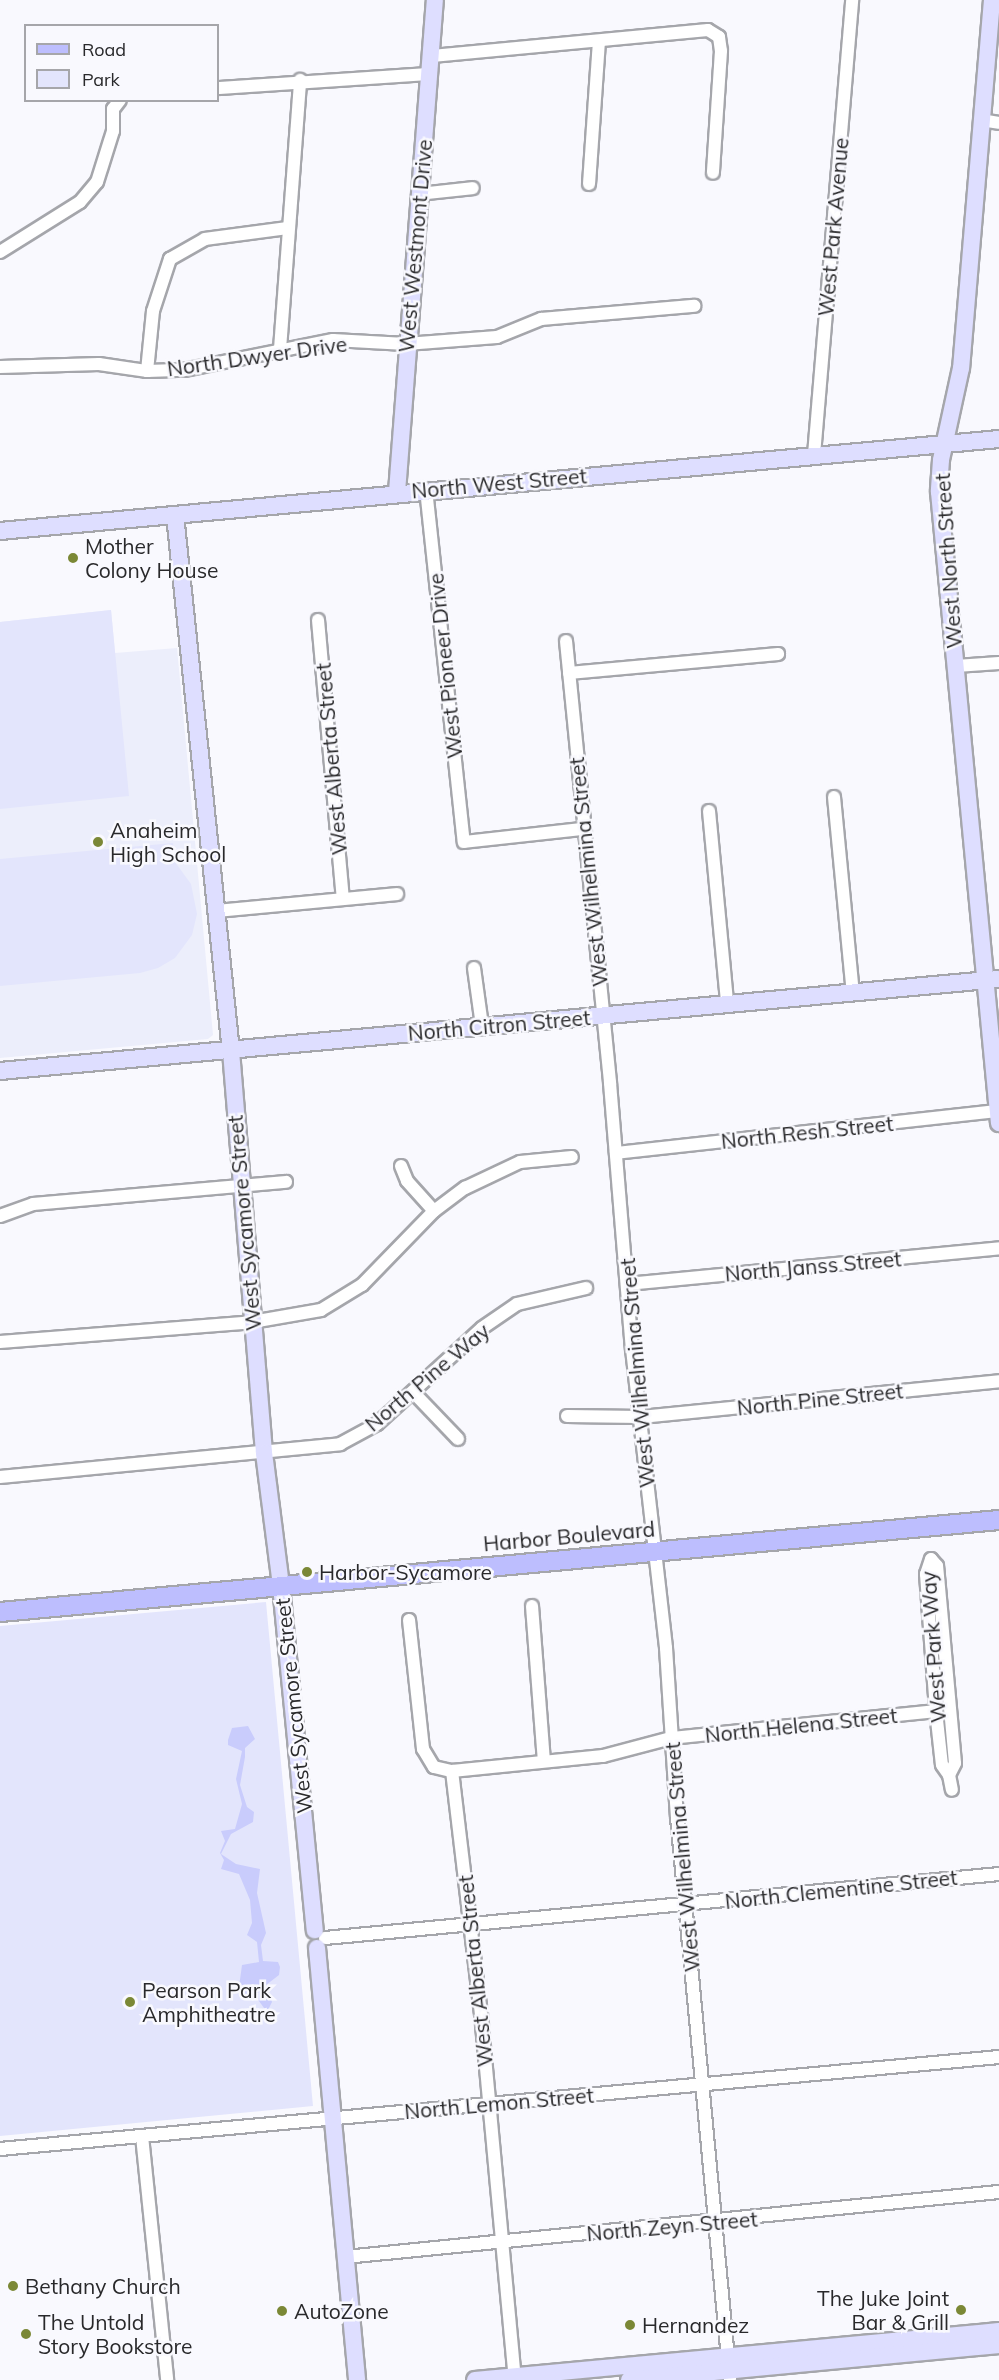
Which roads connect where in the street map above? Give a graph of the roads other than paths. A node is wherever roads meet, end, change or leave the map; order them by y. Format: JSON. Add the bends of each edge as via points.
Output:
{"nodes":[{"id":1,"x":435,"y":0,"type":"edge"},
{"id":2,"x":852,"y":0,"type":"edge"},
{"id":3,"x":994,"y":9,"type":"edge"},
{"id":4,"x":599,"y":41,"type":"junction"},
{"id":5,"x":432,"y":56,"type":"junction"},
{"id":6,"x":430,"y":74,"type":"junction"},
{"id":7,"x":300,"y":80,"type":"junction"},
{"id":8,"x":219,"y":88,"type":"edge"},
{"id":9,"x":119,"y":102,"type":"edge"},
{"id":10,"x":981,"y":120,"type":"junction"},
{"id":11,"x":999,"y":123,"type":"edge"},
{"id":12,"x":713,"y":173,"type":"dead end"},
{"id":13,"x":589,"y":184,"type":"dead end"},
{"id":14,"x":473,"y":188,"type":"dead end"},
{"id":15,"x":419,"y":194,"type":"junction"},
{"id":16,"x":286,"y":228,"type":"junction"},
{"id":17,"x":0,"y":252,"type":"edge"},
{"id":18,"x":694,"y":306,"type":"dead end"},
{"id":19,"x":406,"y":344,"type":"junction"},
{"id":20,"x":280,"y":349,"type":"junction"},
{"id":21,"x":0,"y":367,"type":"edge"},
{"id":22,"x":147,"y":371,"type":"junction"},
{"id":23,"x":999,"y":439,"type":"edge"},
{"id":24,"x":946,"y":441,"type":"junction"},
{"id":25,"x":814,"y":454,"type":"junction"},
{"id":26,"x":426,"y":489,"type":"junction"},
{"id":27,"x":396,"y":492,"type":"junction"},
{"id":28,"x":176,"y":515,"type":"junction"},
{"id":29,"x":0,"y":531,"type":"edge"},
{"id":30,"x":318,"y":620,"type":"dead end"},
{"id":31,"x":566,"y":641,"type":"dead end"},
{"id":32,"x":778,"y":654,"type":"dead end"},
{"id":33,"x":999,"y":663,"type":"edge"},
{"id":34,"x":956,"y":666,"type":"junction"},
{"id":35,"x":569,"y":673,"type":"junction"},
{"id":36,"x":834,"y":797,"type":"dead end"},
{"id":37,"x":709,"y":811,"type":"dead end"},
{"id":38,"x":582,"y":829,"type":"junction"},
{"id":39,"x":397,"y":894,"type":"dead end"},
{"id":40,"x":343,"y":898,"type":"junction"},
{"id":41,"x":217,"y":911,"type":"junction"},
{"id":42,"x":474,"y":968,"type":"dead end"},
{"id":43,"x":992,"y":980,"type":"edge"},
{"id":44,"x":853,"y":993,"type":"junction"},
{"id":45,"x":727,"y":1004,"type":"junction"},
{"id":46,"x":602,"y":1015,"type":"junction"},
{"id":47,"x":482,"y":1026,"type":"junction"},
{"id":48,"x":231,"y":1051,"type":"junction"},
{"id":49,"x":0,"y":1071,"type":"edge"},
{"id":50,"x":998,"y":1117,"type":"edge"},
{"id":51,"x":616,"y":1153,"type":"junction"},
{"id":52,"x":572,"y":1156,"type":"dead end"},
{"id":53,"x":401,"y":1166,"type":"dead end"},
{"id":54,"x":286,"y":1182,"type":"dead end"},
{"id":55,"x":241,"y":1186,"type":"junction"},
{"id":56,"x":434,"y":1211,"type":"junction"},
{"id":57,"x":0,"y":1215,"type":"edge"},
{"id":58,"x":999,"y":1248,"type":"edge"},
{"id":59,"x":628,"y":1284,"type":"junction"},
{"id":60,"x":586,"y":1287,"type":"dead end"},
{"id":61,"x":252,"y":1322,"type":"junction"},
{"id":62,"x":0,"y":1342,"type":"edge"},
{"id":63,"x":999,"y":1381,"type":"edge"},
{"id":64,"x":413,"y":1392,"type":"junction"},
{"id":65,"x":567,"y":1416,"type":"dead end"},
{"id":66,"x":641,"y":1417,"type":"junction"},
{"id":67,"x":458,"y":1439,"type":"dead end"},
{"id":68,"x":264,"y":1453,"type":"junction"},
{"id":69,"x":0,"y":1477,"type":"edge"},
{"id":70,"x":999,"y":1520,"type":"edge"},
{"id":71,"x":654,"y":1550,"type":"junction"},
{"id":72,"x":281,"y":1586,"type":"junction"},
{"id":73,"x":532,"y":1606,"type":"dead end"},
{"id":74,"x":0,"y":1612,"type":"edge"},
{"id":75,"x":409,"y":1620,"type":"dead end"},
{"id":76,"x":936,"y":1711,"type":"junction"},
{"id":77,"x":671,"y":1738,"type":"junction"},
{"id":78,"x":544,"y":1761,"type":"junction"},
{"id":79,"x":452,"y":1771,"type":"junction"},
{"id":80,"x":949,"y":1775,"type":"junction"},
{"id":81,"x":952,"y":1790,"type":"dead end"},
{"id":82,"x":999,"y":1874,"type":"edge"},
{"id":83,"x":687,"y":1905,"type":"junction"},
{"id":84,"x":471,"y":1927,"type":"junction"},
{"id":85,"x":319,"y":1939,"type":"junction"},
{"id":86,"x":999,"y":2057,"type":"edge"},
{"id":87,"x":702,"y":2084,"type":"junction"},
{"id":88,"x":489,"y":2104,"type":"junction"},
{"id":89,"x":333,"y":2118,"type":"junction"},
{"id":90,"x":142,"y":2136,"type":"junction"},
{"id":91,"x":0,"y":2149,"type":"edge"},
{"id":92,"x":999,"y":2193,"type":"edge"},
{"id":93,"x":716,"y":2222,"type":"junction"},
{"id":94,"x":501,"y":2242,"type":"junction"},
{"id":95,"x":345,"y":2257,"type":"junction"},
{"id":96,"x":999,"y":2331,"type":"edge"},
{"id":97,"x":999,"y":2345,"type":"edge"},
{"id":98,"x":729,"y":2369,"type":"edge"},
{"id":99,"x":515,"y":2378,"type":"edge"},
{"id":100,"x":167,"y":2380,"type":"edge"},
{"id":101,"x":357,"y":2380,"type":"edge"},
{"id":102,"x":475,"y":2380,"type":"edge"},
{"id":103,"x":629,"y":2380,"type":"edge"}],
"edges":[{"from":1,"to":5,"type":"street","name":"West Westmont Drive"},
{"from":2,"to":25,"type":"street","name":"West Park Avenue"},
{"from":3,"to":10,"type":"street","name":"West North Street"},
{"from":4,"to":5,"type":"street"},
{"from":4,"to":12,"type":"street","via":[[708,30],[719,37]]},
{"from":4,"to":13,"type":"street"},
{"from":5,"to":6,"type":"street","name":"West Westmont Drive"},
{"from":6,"to":7,"type":"street"},
{"from":6,"to":15,"type":"street","name":"West Westmont Drive"},
{"from":7,"to":8,"type":"street"},
{"from":7,"to":16,"type":"street"},
{"from":9,"to":17,"type":"street","via":[[97,182],[80,202]]},
{"from":10,"to":11,"type":"street"},
{"from":10,"to":24,"type":"street","name":"West North Street","via":[[961,368]]},
{"from":14,"to":15,"type":"street"},
{"from":15,"to":19,"type":"street","name":"West Westmont Drive"},
{"from":16,"to":20,"type":"street"},
{"from":16,"to":22,"type":"street","via":[[205,239],[170,259],[153,311]]},
{"from":18,"to":19,"type":"street","name":"North Dwyer Drive","via":[[541,319],[497,337]]},
{"from":19,"to":20,"type":"street","name":"North Dwyer Drive","via":[[333,340]]},
{"from":19,"to":27,"type":"street","name":"West Westmont Drive"},
{"from":20,"to":22,"type":"street","name":"North Dwyer Drive","via":[[184,370]]},
{"from":21,"to":22,"type":"street","name":"North Dwyer Drive","via":[[99,364]]},
{"from":23,"to":24,"type":"street","name":"North West Street"},
{"from":24,"to":25,"type":"street","name":"North West Street"},
{"from":24,"to":34,"type":"street","name":"West North Street","via":[[939,492]]},
{"from":25,"to":26,"type":"street","name":"North West Street"},
{"from":26,"to":27,"type":"street","name":"North West Street"},
{"from":26,"to":38,"type":"street","name":"West Pioneer Drive","via":[[464,842]]},
{"from":27,"to":28,"type":"street","name":"North West Street"},
{"from":28,"to":29,"type":"street","name":"North West Street"},
{"from":28,"to":41,"type":"street","name":"West Sycamore Street"},
{"from":30,"to":40,"type":"street","name":"West Alberta Street"},
{"from":31,"to":35,"type":"street","name":"West Wilhelmina Street"},
{"from":32,"to":35,"type":"street"},
{"from":33,"to":34,"type":"street"},
{"from":34,"to":43,"type":"street","name":"West North Street"},
{"from":35,"to":38,"type":"street","name":"West Wilhelmina Street"},
{"from":36,"to":44,"type":"street"},
{"from":37,"to":45,"type":"street"},
{"from":38,"to":46,"type":"street","name":"West Wilhelmina Street"},
{"from":39,"to":40,"type":"street"},
{"from":40,"to":41,"type":"street"},
{"from":41,"to":48,"type":"street","name":"West Sycamore Street"},
{"from":42,"to":47,"type":"street"},
{"from":43,"to":44,"type":"street","name":"North Citron Street"},
{"from":43,"to":50,"type":"street","name":"West North Street"},
{"from":44,"to":45,"type":"street","name":"North Citron Street"},
{"from":45,"to":46,"type":"street","name":"North Citron Street"},
{"from":46,"to":47,"type":"street","name":"North Citron Street"},
{"from":46,"to":51,"type":"street","name":"West Wilhelmina Street"},
{"from":47,"to":48,"type":"street","name":"North Citron Street"},
{"from":48,"to":49,"type":"street","name":"North Citron Street"},
{"from":48,"to":55,"type":"street","name":"West Sycamore Street"},
{"from":50,"to":51,"type":"street","name":"North Resh Street"},
{"from":51,"to":59,"type":"street","name":"West Wilhelmina Street"},
{"from":52,"to":56,"type":"street","via":[[546,1157],[498,1171],[465,1188]]},
{"from":53,"to":56,"type":"street","via":[[407,1181]]},
{"from":54,"to":55,"type":"street"},
{"from":55,"to":57,"type":"street","via":[[33,1204]]},
{"from":55,"to":61,"type":"street","name":"West Sycamore Street"},
{"from":56,"to":61,"type":"street","via":[[362,1285],[321,1310]]},
{"from":58,"to":59,"type":"street","name":"North Janss Street"},
{"from":59,"to":66,"type":"street","name":"West Wilhelmina Street"},
{"from":60,"to":64,"type":"street","name":"North Pine Way","via":[[517,1304],[482,1328]]},
{"from":61,"to":62,"type":"street"},
{"from":61,"to":68,"type":"street","name":"West Sycamore Street"},
{"from":63,"to":66,"type":"street","name":"North Pine Street"},
{"from":64,"to":67,"type":"street"},
{"from":64,"to":68,"type":"street","name":"North Pine Way","via":[[377,1425],[340,1444]]},
{"from":65,"to":66,"type":"street","name":"North Pine Street"},
{"from":66,"to":71,"type":"street","name":"West Wilhelmina Street"},
{"from":68,"to":69,"type":"street"},
{"from":68,"to":72,"type":"street","name":"West Sycamore Street"},
{"from":70,"to":71,"type":"main road","name":"Harbor Boulevard"},
{"from":71,"to":72,"type":"main road","name":"Harbor Boulevard"},
{"from":71,"to":77,"type":"street","name":"West Wilhelmina Street"},
{"from":72,"to":74,"type":"main road","name":"Harbor Boulevard"},
{"from":72,"to":85,"type":"street","name":"West Sycamore Street"},
{"from":73,"to":78,"type":"street"},
{"from":75,"to":79,"type":"street","via":[[423,1749],[434,1767]]},
{"from":76,"to":77,"type":"street","name":"North Helena Street"},
{"from":76,"to":80,"type":"street","name":"West Park Way","via":[[942,1765]]},
{"from":76,"to":80,"type":"street","name":"West Park Way","via":[[926,1574],[931,1559],[937,1566],[955,1763]]},
{"from":77,"to":78,"type":"street","name":"North Helena Street","via":[[603,1756]]},
{"from":77,"to":83,"type":"street","name":"West Wilhelmina Street"},
{"from":78,"to":79,"type":"street","name":"North Helena Street"},
{"from":79,"to":84,"type":"street","name":"West Alberta Street"},
{"from":80,"to":81,"type":"street","name":"West Park Way"},
{"from":82,"to":83,"type":"street","name":"North Clementine Street"},
{"from":83,"to":84,"type":"street","name":"North Clementine Street"},
{"from":83,"to":87,"type":"street","name":"West Wilhelmina Street"},
{"from":84,"to":85,"type":"street","name":"North Clementine Street"},
{"from":84,"to":88,"type":"street","name":"West Alberta Street"},
{"from":85,"to":89,"type":"street","name":"West Sycamore Street"},
{"from":86,"to":87,"type":"street","name":"North Lemon Street"},
{"from":87,"to":88,"type":"street","name":"North Lemon Street"},
{"from":87,"to":93,"type":"street","name":"West Wilhelmina Street"},
{"from":88,"to":89,"type":"street","name":"North Lemon Street"},
{"from":88,"to":94,"type":"street","name":"West Alberta Street"},
{"from":89,"to":90,"type":"street","name":"North Lemon Street"},
{"from":89,"to":95,"type":"street","name":"West Sycamore Street"},
{"from":90,"to":91,"type":"street","name":"North Lemon Street"},
{"from":90,"to":100,"type":"street"},
{"from":92,"to":93,"type":"street","name":"North Zeyn Street"},
{"from":93,"to":94,"type":"street","name":"North Zeyn Street"},
{"from":93,"to":98,"type":"street","name":"West Wilhelmina Street"},
{"from":94,"to":95,"type":"street","name":"North Zeyn Street"},
{"from":94,"to":99,"type":"street","name":"West Alberta Street"},
{"from":95,"to":101,"type":"street","name":"West Sycamore Street"},
{"from":96,"to":98,"type":"street"},
{"from":97,"to":98,"type":"street"},
{"from":98,"to":99,"type":"street"},
{"from":98,"to":103,"type":"street"},
{"from":99,"to":102,"type":"street"}]}
